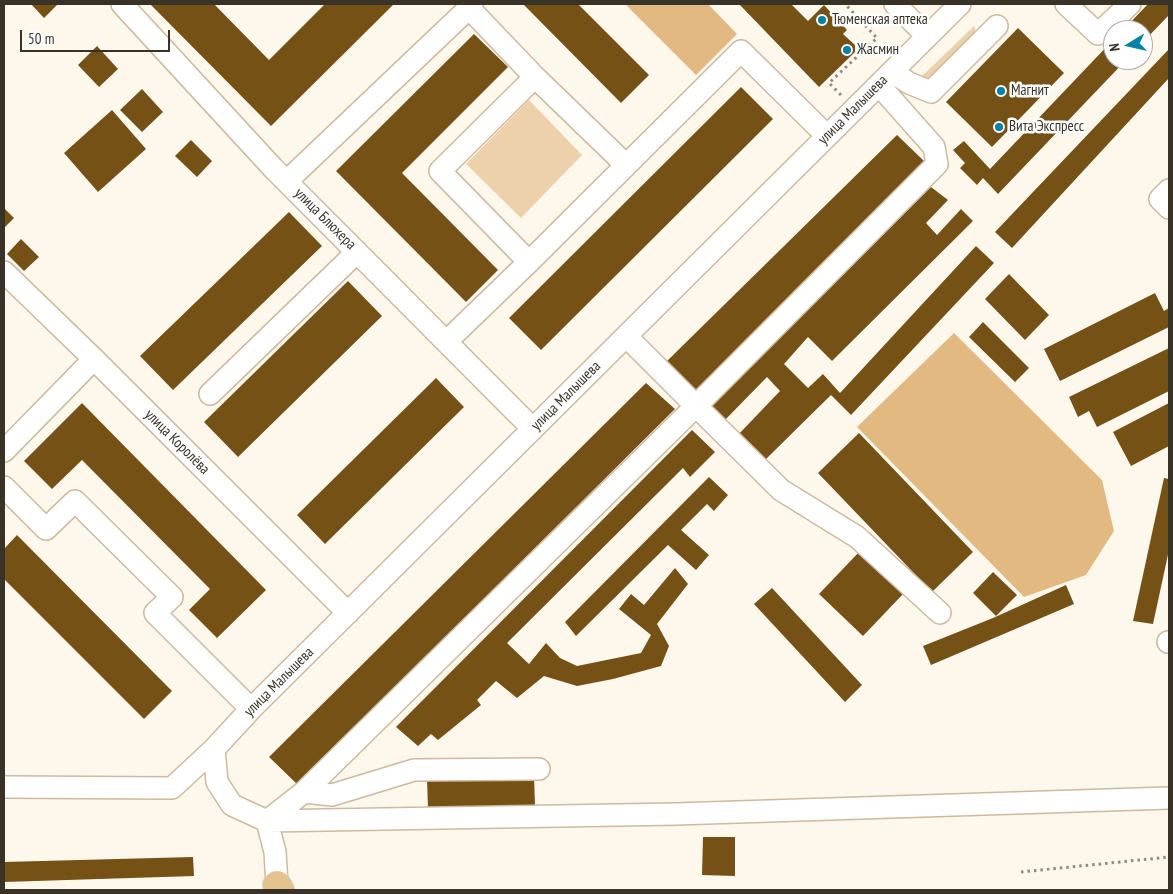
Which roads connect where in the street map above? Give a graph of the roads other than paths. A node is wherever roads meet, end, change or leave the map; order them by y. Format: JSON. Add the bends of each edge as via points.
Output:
{"nodes":[{"id":1,"x":122,"y":4,"type":"edge"},
{"id":2,"x":895,"y":4,"type":"edge"},
{"id":3,"x":960,"y":4,"type":"edge"},
{"id":4,"x":1066,"y":4,"type":"edge"},
{"id":5,"x":1130,"y":4,"type":"edge"},
{"id":6,"x":470,"y":6,"type":"edge"},
{"id":7,"x":997,"y":26,"type":"dead end"},
{"id":8,"x":927,"y":36,"type":"junction"},
{"id":9,"x":535,"y":77,"type":"junction"},
{"id":10,"x":885,"y":78,"type":"junction"},
{"id":11,"x":827,"y":136,"type":"junction"},
{"id":12,"x":626,"y":166,"type":"junction"},
{"id":13,"x":287,"y":181,"type":"junction"},
{"id":14,"x":1169,"y":190,"type":"edge"},
{"id":15,"x":1169,"y":208,"type":"edge"},
{"id":16,"x":357,"y":252,"type":"junction"},
{"id":17,"x":528,"y":262,"type":"junction"},
{"id":18,"x":4,"y":272,"type":"edge"},
{"id":19,"x":626,"y":336,"type":"junction"},
{"id":20,"x":446,"y":342,"type":"junction"},
{"id":21,"x":94,"y":359,"type":"junction"},
{"id":22,"x":210,"y":394,"type":"dead end"},
{"id":23,"x":696,"y":406,"type":"junction"},
{"id":24,"x":533,"y":429,"type":"junction"},
{"id":25,"x":4,"y":450,"type":"edge"},
{"id":26,"x":4,"y":487,"type":"edge"},
{"id":27,"x":348,"y":613,"type":"junction"},
{"id":28,"x":940,"y":613,"type":"dead end"},
{"id":29,"x":252,"y":709,"type":"junction"},
{"id":30,"x":214,"y":749,"type":"junction"},
{"id":31,"x":539,"y":768,"type":"dead end"},
{"id":32,"x":4,"y":787,"type":"edge"},
{"id":33,"x":304,"y":792,"type":"junction"},
{"id":34,"x":1169,"y":798,"type":"edge"},
{"id":35,"x":267,"y":822,"type":"junction"},
{"id":36,"x":278,"y":888,"type":"edge"}],
"edges":[{"from":1,"to":13,"type":"street","name":"улица Блюхера"},
{"from":2,"to":8,"type":"street"},
{"from":3,"to":8,"type":"street","name":"улица Малышева"},
{"from":4,"to":5,"type":"street","via":[[1098,34]]},
{"from":6,"to":9,"type":"street"},
{"from":6,"to":13,"type":"street"},
{"from":7,"to":10,"type":"street","via":[[931,92]]},
{"from":8,"to":10,"type":"street","name":"улица Малышева"},
{"from":9,"to":12,"type":"street"},
{"from":9,"to":17,"type":"street","via":[[440,171]]},
{"from":10,"to":11,"type":"street","name":"улица Малышева"},
{"from":10,"to":23,"type":"street","via":[[934,147],[937,164]]},
{"from":11,"to":12,"type":"street","via":[[741,52]]},
{"from":11,"to":19,"type":"street","name":"улица Малышева"},
{"from":12,"to":17,"type":"street"},
{"from":13,"to":16,"type":"street","name":"улица Блюхера"},
{"from":14,"to":15,"type":"street","via":[[1160,199]]},
{"from":16,"to":20,"type":"street","name":"улица Блюхера"},
{"from":16,"to":22,"type":"street"},
{"from":17,"to":20,"type":"street"},
{"from":18,"to":21,"type":"street","name":"улица Королёва"},
{"from":19,"to":23,"type":"street"},
{"from":19,"to":24,"type":"street","name":"улица Малышева"},
{"from":20,"to":24,"type":"street","name":"улица Блюхера"},
{"from":21,"to":25,"type":"street"},
{"from":21,"to":27,"type":"street","name":"улица Королёва"},
{"from":23,"to":28,"type":"street","via":[[781,490],[857,537]]},
{"from":23,"to":33,"type":"street"},
{"from":24,"to":27,"type":"street","name":"улица Малышева"},
{"from":26,"to":29,"type":"street","via":[[46,530],[75,501],[172,597],[155,613]]},
{"from":27,"to":29,"type":"street","name":"улица Малышева"},
{"from":29,"to":30,"type":"street","name":"улица Малышева"},
{"from":30,"to":32,"type":"street","name":"улица Малышева","via":[[172,788]]},
{"from":30,"to":35,"type":"street","via":[[217,782],[232,805]]},
{"from":31,"to":33,"type":"street","via":[[414,770],[332,795]]},
{"from":33,"to":35,"type":"street"},
{"from":34,"to":35,"type":"street","via":[[686,814]]},
{"from":35,"to":36,"type":"street"}]}
